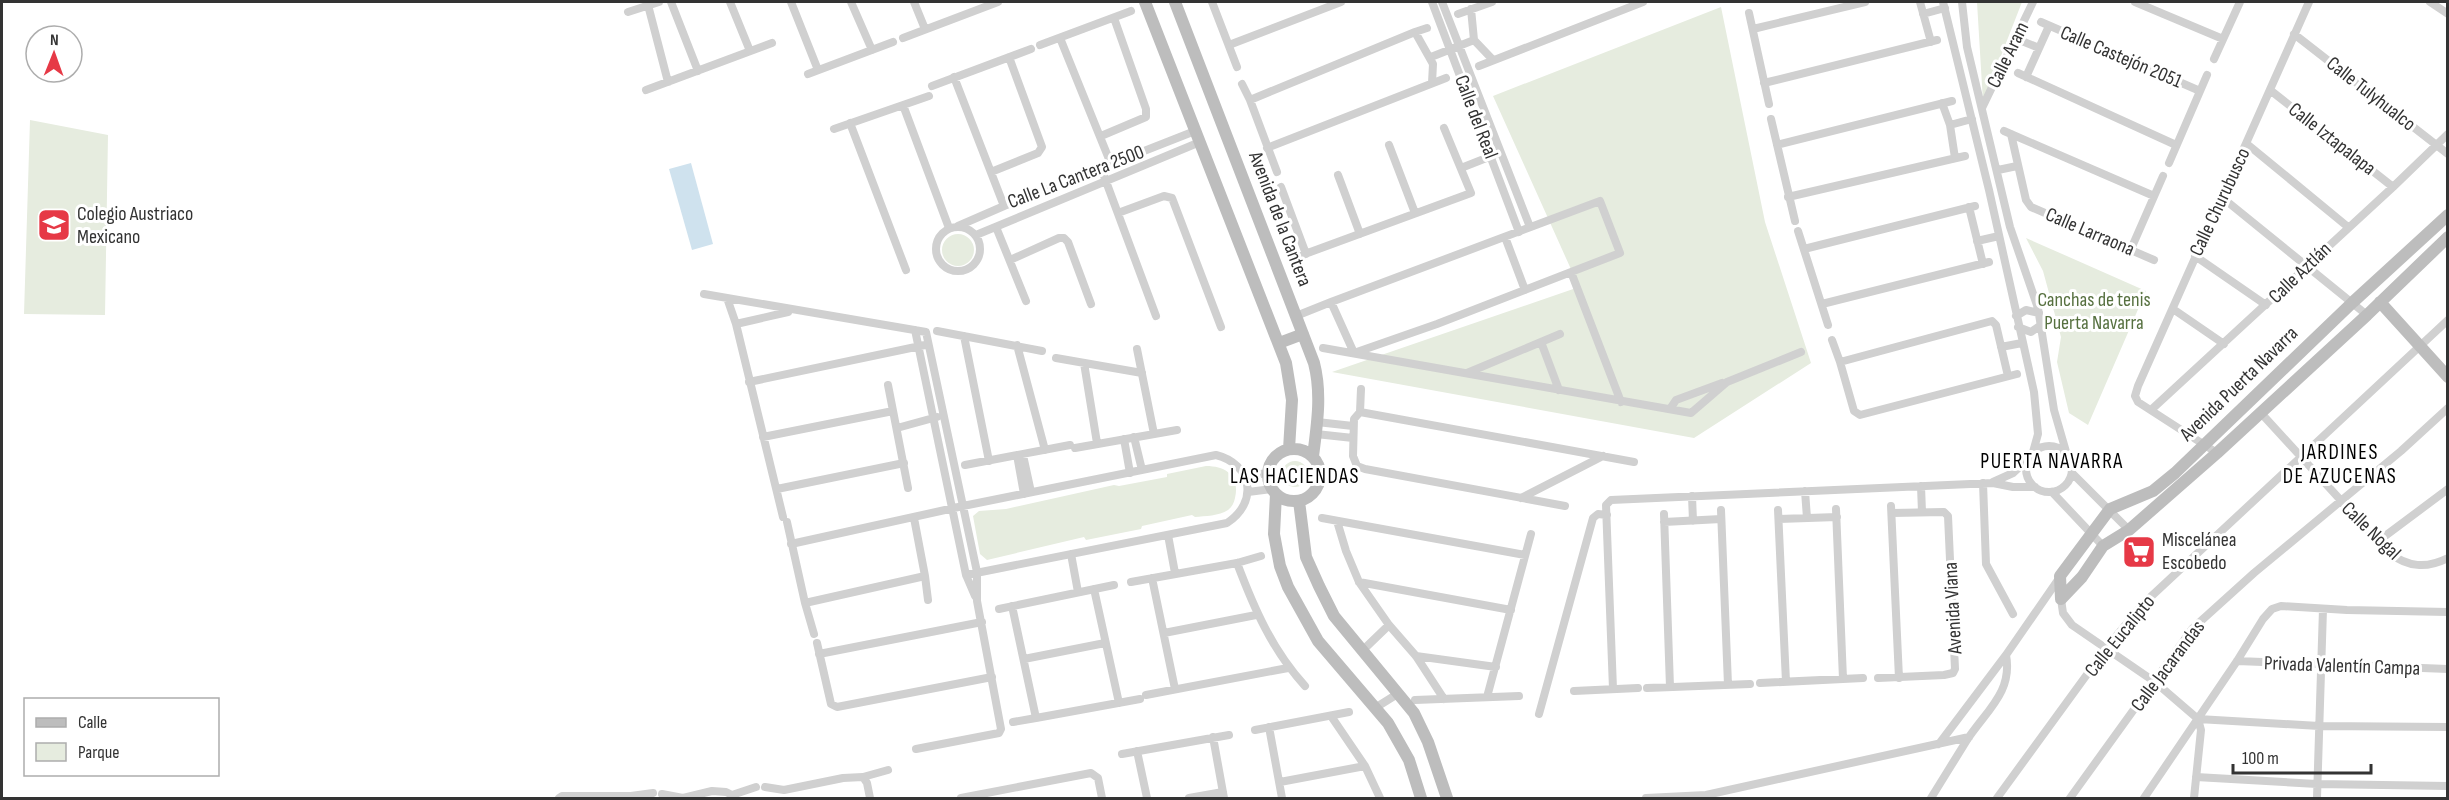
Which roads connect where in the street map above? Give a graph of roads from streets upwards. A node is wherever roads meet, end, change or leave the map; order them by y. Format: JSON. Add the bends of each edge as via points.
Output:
{"nodes":[{"id":1,"x":659,"y":2,"type":"edge"},
{"id":2,"x":671,"y":2,"type":"edge"},
{"id":3,"x":730,"y":2,"type":"edge"},
{"id":4,"x":791,"y":2,"type":"edge"},
{"id":5,"x":851,"y":2,"type":"edge"},
{"id":6,"x":914,"y":2,"type":"edge"},
{"id":7,"x":998,"y":2,"type":"edge"},
{"id":8,"x":1145,"y":2,"type":"edge"},
{"id":9,"x":1175,"y":2,"type":"edge"},
{"id":10,"x":1212,"y":2,"type":"edge"},
{"id":11,"x":1341,"y":2,"type":"edge"},
{"id":12,"x":1432,"y":2,"type":"edge"},
{"id":13,"x":1442,"y":2,"type":"edge"},
{"id":14,"x":1492,"y":2,"type":"edge"},
{"id":15,"x":1643,"y":2,"type":"edge"},
{"id":16,"x":1865,"y":2,"type":"edge"},
{"id":17,"x":1920,"y":2,"type":"edge"},
{"id":18,"x":1962,"y":2,"type":"edge"},
{"id":19,"x":2033,"y":2,"type":"edge"},
{"id":20,"x":2134,"y":2,"type":"edge"},
{"id":21,"x":2240,"y":2,"type":"edge"},
{"id":22,"x":2308,"y":2,"type":"edge"},
{"id":23,"x":2430,"y":2,"type":"edge"},
{"id":24,"x":1330,"y":4,"type":"edge"},
{"id":25,"x":648,"y":5,"type":"junction"},
{"id":26,"x":977,"y":5,"type":"edge"},
{"id":27,"x":1944,"y":5,"type":"edge"},
{"id":28,"x":1471,"y":9,"type":"junction"},
{"id":29,"x":1131,"y":11,"type":"dead end"},
{"id":30,"x":628,"y":12,"type":"dead end"},
{"id":31,"x":1749,"y":13,"type":"dead end"},
{"id":32,"x":1458,"y":14,"type":"dead end"},
{"id":33,"x":1923,"y":14,"type":"junction"},
{"id":34,"x":2448,"y":14,"type":"edge"},
{"id":35,"x":1114,"y":18,"type":"junction"},
{"id":36,"x":1427,"y":28,"type":"dead end"},
{"id":37,"x":926,"y":29,"type":"junction"},
{"id":38,"x":1753,"y":29,"type":"junction"},
{"id":39,"x":1415,"y":32,"type":"junction"},
{"id":40,"x":2294,"y":34,"type":"junction"},
{"id":41,"x":903,"y":38,"type":"dead end"},
{"id":42,"x":1060,"y":38,"type":"junction"},
{"id":43,"x":2017,"y":39,"type":"junction"},
{"id":44,"x":2223,"y":39,"type":"junction"},
{"id":45,"x":1474,"y":40,"type":"junction"},
{"id":46,"x":893,"y":42,"type":"dead end"},
{"id":47,"x":772,"y":43,"type":"dead end"},
{"id":48,"x":1229,"y":45,"type":"junction"},
{"id":49,"x":1455,"y":48,"type":"junction"},
{"id":50,"x":2039,"y":48,"type":"junction"},
{"id":51,"x":872,"y":50,"type":"junction"},
{"id":52,"x":750,"y":51,"type":"junction"},
{"id":53,"x":1009,"y":57,"type":"junction"},
{"id":54,"x":1431,"y":57,"type":"junction"},
{"id":55,"x":2214,"y":59,"type":"dead end"},
{"id":56,"x":1493,"y":60,"type":"junction"},
{"id":57,"x":1479,"y":66,"type":"dead end"},
{"id":58,"x":1237,"y":67,"type":"dead end"},
{"id":59,"x":818,"y":70,"type":"junction"},
{"id":60,"x":698,"y":71,"type":"junction"},
{"id":61,"x":807,"y":74,"type":"dead end"},
{"id":62,"x":2207,"y":75,"type":"dead end"},
{"id":63,"x":954,"y":77,"type":"junction"},
{"id":64,"x":1446,"y":78,"type":"dead end"},
{"id":65,"x":668,"y":82,"type":"junction"},
{"id":66,"x":1432,"y":83,"type":"junction"},
{"id":67,"x":1764,"y":83,"type":"junction"},
{"id":68,"x":1242,"y":84,"type":"dead end"},
{"id":69,"x":932,"y":86,"type":"dead end"},
{"id":70,"x":646,"y":90,"type":"dead end"},
{"id":71,"x":2270,"y":90,"type":"junction"},
{"id":72,"x":2200,"y":92,"type":"junction"},
{"id":73,"x":929,"y":96,"type":"dead end"},
{"id":74,"x":1479,"y":96,"type":"junction"},
{"id":75,"x":1250,"y":100,"type":"junction"},
{"id":76,"x":1470,"y":101,"type":"junction"},
{"id":77,"x":1952,"y":101,"type":"dead end"},
{"id":78,"x":1942,"y":103,"type":"junction"},
{"id":79,"x":1769,"y":104,"type":"dead end"},
{"id":80,"x":903,"y":105,"type":"junction"},
{"id":81,"x":1982,"y":108,"type":"junction"},
{"id":82,"x":1771,"y":119,"type":"dead end"},
{"id":83,"x":1972,"y":119,"type":"junction"},
{"id":84,"x":850,"y":123,"type":"junction"},
{"id":85,"x":1950,"y":124,"type":"junction"},
{"id":86,"x":1444,"y":128,"type":"dead end"},
{"id":87,"x":834,"y":129,"type":"dead end"},
{"id":88,"x":2448,"y":134,"type":"edge"},
{"id":89,"x":1101,"y":136,"type":"junction"},
{"id":90,"x":1198,"y":136,"type":"junction"},
{"id":91,"x":2247,"y":144,"type":"junction"},
{"id":92,"x":1389,"y":145,"type":"dead end"},
{"id":93,"x":1777,"y":145,"type":"junction"},
{"id":94,"x":2176,"y":145,"type":"junction"},
{"id":95,"x":2435,"y":145,"type":"junction"},
{"id":96,"x":1267,"y":148,"type":"junction"},
{"id":97,"x":1501,"y":152,"type":"junction"},
{"id":98,"x":2448,"y":154,"type":"edge"},
{"id":99,"x":1491,"y":156,"type":"junction"},
{"id":100,"x":1965,"y":156,"type":"dead end"},
{"id":101,"x":1955,"y":159,"type":"junction"},
{"id":102,"x":2169,"y":163,"type":"dead end"},
{"id":103,"x":1111,"y":164,"type":"junction"},
{"id":104,"x":2017,"y":166,"type":"junction"},
{"id":105,"x":1101,"y":167,"type":"junction"},
{"id":106,"x":1461,"y":168,"type":"junction"},
{"id":107,"x":1998,"y":170,"type":"junction"},
{"id":108,"x":991,"y":172,"type":"junction"},
{"id":109,"x":1277,"y":172,"type":"dead end"},
{"id":110,"x":1338,"y":175,"type":"dead end"},
{"id":111,"x":2163,"y":176,"type":"dead end"},
{"id":112,"x":1106,"y":180,"type":"junction"},
{"id":113,"x":2393,"y":187,"type":"junction"},
{"id":114,"x":1281,"y":188,"type":"dead end"},
{"id":115,"x":2154,"y":196,"type":"junction"},
{"id":116,"x":1788,"y":197,"type":"junction"},
{"id":117,"x":2223,"y":199,"type":"junction"},
{"id":118,"x":1004,"y":206,"type":"junction"},
{"id":119,"x":1118,"y":213,"type":"junction"},
{"id":120,"x":1415,"y":213,"type":"junction"},
{"id":121,"x":2448,"y":215,"type":"edge"},
{"id":122,"x":1795,"y":221,"type":"dead end"},
{"id":123,"x":954,"y":227,"type":"junction"},
{"id":124,"x":1530,"y":227,"type":"junction"},
{"id":125,"x":2348,"y":227,"type":"junction"},
{"id":126,"x":996,"y":228,"type":"junction"},
{"id":127,"x":1798,"y":231,"type":"dead end"},
{"id":128,"x":1519,"y":232,"type":"junction"},
{"id":129,"x":1360,"y":234,"type":"junction"},
{"id":130,"x":976,"y":235,"type":"junction"},
{"id":131,"x":2000,"y":236,"type":"junction"},
{"id":132,"x":1505,"y":237,"type":"junction"},
{"id":133,"x":2448,"y":237,"type":"edge"},
{"id":134,"x":1977,"y":241,"type":"junction"},
{"id":135,"x":1804,"y":249,"type":"junction"},
{"id":136,"x":2131,"y":249,"type":"junction"},
{"id":137,"x":1306,"y":254,"type":"junction"},
{"id":138,"x":2195,"y":256,"type":"junction"},
{"id":139,"x":1294,"y":258,"type":"dead end"},
{"id":140,"x":1010,"y":260,"type":"junction"},
{"id":141,"x":2154,"y":260,"type":"dead end"},
{"id":142,"x":2306,"y":266,"type":"junction"},
{"id":143,"x":906,"y":270,"type":"dead end"},
{"id":144,"x":1571,"y":272,"type":"junction"},
{"id":145,"x":1525,"y":290,"type":"junction"},
{"id":146,"x":704,"y":294,"type":"dead end"},
{"id":147,"x":726,"y":298,"type":"junction"},
{"id":148,"x":1026,"y":301,"type":"dead end"},
{"id":149,"x":1331,"y":302,"type":"junction"},
{"id":150,"x":2353,"y":302,"type":"junction"},
{"id":151,"x":2380,"y":302,"type":"junction"},
{"id":152,"x":1091,"y":304,"type":"dead end"},
{"id":153,"x":1822,"y":304,"type":"junction"},
{"id":154,"x":2266,"y":305,"type":"junction"},
{"id":155,"x":2173,"y":309,"type":"junction"},
{"id":156,"x":792,"y":310,"type":"junction"},
{"id":157,"x":2039,"y":313,"type":"junction"},
{"id":158,"x":2367,"y":315,"type":"junction"},
{"id":159,"x":1156,"y":316,"type":"dead end"},
{"id":160,"x":1296,"y":316,"type":"junction"},
{"id":161,"x":2016,"y":316,"type":"junction"},
{"id":162,"x":2448,"y":320,"type":"edge"},
{"id":163,"x":736,"y":324,"type":"junction"},
{"id":164,"x":1828,"y":325,"type":"dead end"},
{"id":165,"x":2041,"y":325,"type":"junction"},
{"id":166,"x":1221,"y":327,"type":"dead end"},
{"id":167,"x":2018,"y":327,"type":"junction"},
{"id":168,"x":937,"y":331,"type":"dead end"},
{"id":169,"x":1303,"y":334,"type":"junction"},
{"id":170,"x":1560,"y":334,"type":"dead end"},
{"id":171,"x":964,"y":336,"type":"junction"},
{"id":172,"x":1832,"y":340,"type":"dead end"},
{"id":173,"x":1540,"y":342,"type":"junction"},
{"id":174,"x":1279,"y":343,"type":"junction"},
{"id":175,"x":2022,"y":343,"type":"junction"},
{"id":176,"x":2224,"y":344,"type":"junction"},
{"id":177,"x":924,"y":345,"type":"junction"},
{"id":178,"x":1017,"y":345,"type":"junction"},
{"id":179,"x":2001,"y":347,"type":"junction"},
{"id":180,"x":2419,"y":347,"type":"junction"},
{"id":181,"x":1323,"y":348,"type":"dead end"},
{"id":182,"x":1137,"y":349,"type":"dead end"},
{"id":183,"x":1042,"y":351,"type":"dead end"},
{"id":184,"x":1354,"y":352,"type":"junction"},
{"id":185,"x":1801,"y":352,"type":"dead end"},
{"id":186,"x":1056,"y":358,"type":"dead end"},
{"id":187,"x":1840,"y":362,"type":"junction"},
{"id":188,"x":1084,"y":363,"type":"junction"},
{"id":189,"x":1142,"y":373,"type":"junction"},
{"id":190,"x":1466,"y":373,"type":"junction"},
{"id":191,"x":935,"y":374,"type":"junction"},
{"id":192,"x":2017,"y":374,"type":"dead end"},
{"id":193,"x":925,"y":376,"type":"junction"},
{"id":194,"x":2008,"y":376,"type":"junction"},
{"id":195,"x":2448,"y":377,"type":"edge"},
{"id":196,"x":749,"y":382,"type":"junction"},
{"id":197,"x":1727,"y":382,"type":"junction"},
{"id":198,"x":888,"y":385,"type":"dead end"},
{"id":199,"x":1361,"y":389,"type":"dead end"},
{"id":200,"x":1559,"y":390,"type":"junction"},
{"id":201,"x":1621,"y":402,"type":"junction"},
{"id":202,"x":2448,"y":408,"type":"edge"},
{"id":203,"x":1670,"y":409,"type":"junction"},
{"id":204,"x":2151,"y":410,"type":"junction"},
{"id":205,"x":893,"y":411,"type":"junction"},
{"id":206,"x":1360,"y":412,"type":"junction"},
{"id":207,"x":2260,"y":412,"type":"junction"},
{"id":208,"x":944,"y":416,"type":"junction"},
{"id":209,"x":932,"y":418,"type":"junction"},
{"id":210,"x":1353,"y":426,"type":"junction"},
{"id":211,"x":897,"y":428,"type":"junction"},
{"id":212,"x":1316,"y":428,"type":"junction"},
{"id":213,"x":1177,"y":430,"type":"dead end"},
{"id":214,"x":1154,"y":434,"type":"junction"},
{"id":215,"x":764,"y":437,"type":"junction"},
{"id":216,"x":1134,"y":437,"type":"junction"},
{"id":217,"x":1353,"y":438,"type":"junction"},
{"id":218,"x":1124,"y":439,"type":"junction"},
{"id":219,"x":1097,"y":443,"type":"junction"},
{"id":220,"x":2204,"y":445,"type":"junction"},
{"id":221,"x":1289,"y":449,"type":"junction"},
{"id":222,"x":1045,"y":450,"type":"junction"},
{"id":223,"x":2217,"y":453,"type":"junction"},
{"id":224,"x":1020,"y":455,"type":"junction"},
{"id":225,"x":1603,"y":455,"type":"junction"},
{"id":226,"x":2067,"y":455,"type":"junction"},
{"id":227,"x":1313,"y":456,"type":"junction"},
{"id":228,"x":2031,"y":456,"type":"junction"},
{"id":229,"x":2299,"y":456,"type":"junction"},
{"id":230,"x":989,"y":460,"type":"junction"},
{"id":231,"x":1634,"y":462,"type":"dead end"},
{"id":232,"x":904,"y":463,"type":"junction"},
{"id":233,"x":965,"y":465,"type":"dead end"},
{"id":234,"x":1142,"y":470,"type":"junction"},
{"id":235,"x":1130,"y":473,"type":"junction"},
{"id":236,"x":1268,"y":473,"type":"junction"},
{"id":237,"x":2072,"y":473,"type":"junction"},
{"id":238,"x":1245,"y":476,"type":"junction"},
{"id":239,"x":1988,"y":483,"type":"junction"},
{"id":240,"x":1921,"y":486,"type":"junction"},
{"id":241,"x":2035,"y":487,"type":"junction"},
{"id":242,"x":908,"y":488,"type":"dead end"},
{"id":243,"x":777,"y":489,"type":"junction"},
{"id":244,"x":2448,"y":489,"type":"edge"},
{"id":245,"x":1274,"y":491,"type":"junction"},
{"id":246,"x":1805,"y":491,"type":"junction"},
{"id":247,"x":1248,"y":492,"type":"junction"},
{"id":248,"x":2052,"y":492,"type":"junction"},
{"id":249,"x":1028,"y":493,"type":"junction"},
{"id":250,"x":1692,"y":496,"type":"junction"},
{"id":251,"x":1520,"y":498,"type":"junction"},
{"id":252,"x":1299,"y":501,"type":"junction"},
{"id":253,"x":2339,"y":501,"type":"junction"},
{"id":254,"x":963,"y":506,"type":"junction"},
{"id":255,"x":1565,"y":506,"type":"dead end"},
{"id":256,"x":953,"y":508,"type":"junction"},
{"id":257,"x":2110,"y":508,"type":"junction"},
{"id":258,"x":1922,"y":512,"type":"junction"},
{"id":259,"x":1607,"y":515,"type":"junction"},
{"id":260,"x":914,"y":518,"type":"junction"},
{"id":261,"x":1322,"y":518,"type":"dead end"},
{"id":262,"x":1807,"y":518,"type":"junction"},
{"id":263,"x":1693,"y":520,"type":"junction"},
{"id":264,"x":1337,"y":521,"type":"junction"},
{"id":265,"x":2129,"y":530,"type":"junction"},
{"id":266,"x":1168,"y":534,"type":"junction"},
{"id":267,"x":1531,"y":534,"type":"dead end"},
{"id":268,"x":2089,"y":534,"type":"junction"},
{"id":269,"x":2377,"y":542,"type":"junction"},
{"id":270,"x":791,"y":544,"type":"junction"},
{"id":271,"x":2103,"y":546,"type":"junction"},
{"id":272,"x":1071,"y":554,"type":"junction"},
{"id":273,"x":1525,"y":555,"type":"junction"},
{"id":274,"x":1261,"y":556,"type":"dead end"},
{"id":275,"x":2448,"y":558,"type":"edge"},
{"id":276,"x":1237,"y":562,"type":"junction"},
{"id":277,"x":976,"y":573,"type":"junction"},
{"id":278,"x":1175,"y":573,"type":"junction"},
{"id":279,"x":966,"y":575,"type":"junction"},
{"id":280,"x":925,"y":576,"type":"junction"},
{"id":281,"x":2060,"y":576,"type":"junction"},
{"id":282,"x":1152,"y":578,"type":"junction"},
{"id":283,"x":1131,"y":582,"type":"dead end"},
{"id":284,"x":1359,"y":582,"type":"junction"},
{"id":285,"x":1114,"y":585,"type":"dead end"},
{"id":286,"x":1094,"y":589,"type":"junction"},
{"id":287,"x":1078,"y":592,"type":"junction"},
{"id":288,"x":2061,"y":599,"type":"junction"},
{"id":289,"x":928,"y":600,"type":"dead end"},
{"id":290,"x":977,"y":601,"type":"junction"},
{"id":291,"x":805,"y":603,"type":"junction"},
{"id":292,"x":1012,"y":606,"type":"junction"},
{"id":293,"x":999,"y":609,"type":"dead end"},
{"id":294,"x":2323,"y":609,"type":"junction"},
{"id":295,"x":1511,"y":610,"type":"junction"},
{"id":296,"x":2448,"y":612,"type":"edge"},
{"id":297,"x":2013,"y":614,"type":"dead end"},
{"id":298,"x":1257,"y":615,"type":"junction"},
{"id":299,"x":982,"y":622,"type":"junction"},
{"id":300,"x":1389,"y":625,"type":"junction"},
{"id":301,"x":1164,"y":633,"type":"junction"},
{"id":302,"x":1105,"y":643,"type":"junction"},
{"id":303,"x":2107,"y":647,"type":"junction"},
{"id":304,"x":1362,"y":651,"type":"junction"},
{"id":305,"x":819,"y":654,"type":"junction"},
{"id":306,"x":2006,"y":655,"type":"junction"},
{"id":307,"x":1416,"y":656,"type":"junction"},
{"id":308,"x":1024,"y":659,"type":"junction"},
{"id":309,"x":2237,"y":661,"type":"junction"},
{"id":310,"x":1496,"y":666,"type":"junction"},
{"id":311,"x":2321,"y":666,"type":"junction"},
{"id":312,"x":1288,"y":668,"type":"junction"},
{"id":313,"x":2448,"y":669,"type":"edge"},
{"id":314,"x":992,"y":677,"type":"junction"},
{"id":315,"x":1863,"y":678,"type":"dead end"},
{"id":316,"x":1878,"y":678,"type":"dead end"},
{"id":317,"x":1899,"y":678,"type":"junction"},
{"id":318,"x":1844,"y":679,"type":"junction"},
{"id":319,"x":1786,"y":682,"type":"junction"},
{"id":320,"x":2155,"y":682,"type":"junction"},
{"id":321,"x":1760,"y":683,"type":"dead end"},
{"id":322,"x":1728,"y":684,"type":"junction"},
{"id":323,"x":1750,"y":684,"type":"dead end"},
{"id":324,"x":1305,"y":686,"type":"dead end"},
{"id":325,"x":1670,"y":687,"type":"junction"},
{"id":326,"x":1175,"y":689,"type":"junction"},
{"id":327,"x":1613,"y":689,"type":"junction"},
{"id":328,"x":1574,"y":691,"type":"dead end"},
{"id":329,"x":1399,"y":693,"type":"junction"},
{"id":330,"x":1519,"y":696,"type":"dead end"},
{"id":331,"x":1488,"y":697,"type":"junction"},
{"id":332,"x":1444,"y":699,"type":"junction"},
{"id":333,"x":1415,"y":700,"type":"dead end"},
{"id":334,"x":1119,"y":703,"type":"junction"},
{"id":335,"x":1375,"y":708,"type":"junction"},
{"id":336,"x":1350,"y":712,"type":"dead end"},
{"id":337,"x":1539,"y":714,"type":"dead end"},
{"id":338,"x":1331,"y":716,"type":"junction"},
{"id":339,"x":1035,"y":718,"type":"junction"},
{"id":340,"x":2198,"y":720,"type":"junction"},
{"id":341,"x":1012,"y":722,"type":"dead end"},
{"id":342,"x":2319,"y":726,"type":"junction"},
{"id":343,"x":1269,"y":727,"type":"junction"},
{"id":344,"x":2448,"y":727,"type":"edge"},
{"id":345,"x":1255,"y":730,"type":"dead end"},
{"id":346,"x":1229,"y":735,"type":"dead end"},
{"id":347,"x":1213,"y":737,"type":"junction"},
{"id":348,"x":1969,"y":737,"type":"junction"},
{"id":349,"x":1939,"y":744,"type":"junction"},
{"id":350,"x":916,"y":749,"type":"dead end"},
{"id":351,"x":1137,"y":751,"type":"junction"},
{"id":352,"x":1122,"y":754,"type":"dead end"},
{"id":353,"x":1365,"y":766,"type":"junction"},
{"id":354,"x":888,"y":770,"type":"dead end"},
{"id":355,"x":863,"y":777,"type":"junction"},
{"id":356,"x":2196,"y":777,"type":"junction"},
{"id":357,"x":1280,"y":782,"type":"junction"},
{"id":358,"x":2318,"y":784,"type":"junction"},
{"id":359,"x":2448,"y":786,"type":"edge"},
{"id":360,"x":784,"y":794,"type":"edge"},
{"id":361,"x":1224,"y":795,"type":"edge"},
{"id":362,"x":632,"y":797,"type":"edge"},
{"id":363,"x":732,"y":797,"type":"edge"},
{"id":364,"x":559,"y":798,"type":"edge"},
{"id":365,"x":683,"y":798,"type":"edge"},
{"id":366,"x":870,"y":798,"type":"edge"},
{"id":367,"x":961,"y":798,"type":"edge"},
{"id":368,"x":1102,"y":798,"type":"edge"},
{"id":369,"x":1147,"y":798,"type":"edge"},
{"id":370,"x":1189,"y":798,"type":"edge"},
{"id":371,"x":1282,"y":798,"type":"edge"},
{"id":372,"x":1380,"y":798,"type":"edge"},
{"id":373,"x":1421,"y":798,"type":"edge"},
{"id":374,"x":1447,"y":798,"type":"edge"},
{"id":375,"x":1646,"y":798,"type":"edge"},
{"id":376,"x":1931,"y":798,"type":"edge"},
{"id":377,"x":1997,"y":798,"type":"edge"},
{"id":378,"x":2070,"y":798,"type":"edge"},
{"id":379,"x":2144,"y":798,"type":"edge"},
{"id":380,"x":2194,"y":798,"type":"edge"},
{"id":381,"x":2317,"y":798,"type":"edge"}],
"edges":[{"from":1,"to":25,"type":"street"},
{"from":2,"to":60,"type":"street"},
{"from":3,"to":52,"type":"street"},
{"from":4,"to":59,"type":"street"},
{"from":5,"to":51,"type":"street"},
{"from":6,"to":37,"type":"street"},
{"from":7,"to":26,"type":"street"},
{"from":8,"to":90,"type":"street"},
{"from":9,"to":160,"type":"street","name":"Avenida de la Cantera"},
{"from":10,"to":48,"type":"street"},
{"from":11,"to":24,"type":"street"},
{"from":12,"to":49,"type":"street","name":"Calle del Real"},
{"from":13,"to":49,"type":"street","name":"Calle del Real"},
{"from":14,"to":28,"type":"street"},
{"from":15,"to":56,"type":"street"},
{"from":16,"to":38,"type":"street"},
{"from":17,"to":33,"type":"street"},
{"from":18,"to":81,"type":"street","via":[[1967,47]]},
{"from":19,"to":43,"type":"street","name":"Calle Aram"},
{"from":20,"to":44,"type":"street"},
{"from":21,"to":44,"type":"street"},
{"from":22,"to":40,"type":"street","name":"Calle Churubusco"},
{"from":23,"to":34,"type":"street"},
{"from":24,"to":48,"type":"street"},
{"from":25,"to":30,"type":"street"},
{"from":25,"to":65,"type":"street"},
{"from":26,"to":37,"type":"street"},
{"from":27,"to":33,"type":"street"},
{"from":27,"to":83,"type":"street"},
{"from":28,"to":32,"type":"street"},
{"from":28,"to":45,"type":"street"},
{"from":29,"to":35,"type":"street"},
{"from":31,"to":38,"type":"street"},
{"from":33,"to":67,"type":"street","via":[[1934,41]]},
{"from":35,"to":42,"type":"street"},
{"from":35,"to":89,"type":"street","via":[[1146,117]]},
{"from":36,"to":39,"type":"street"},
{"from":37,"to":41,"type":"street"},
{"from":38,"to":67,"type":"street"},
{"from":39,"to":54,"type":"street"},
{"from":39,"to":75,"type":"street"},
{"from":40,"to":71,"type":"street","name":"Calle Churubusco"},
{"from":40,"to":95,"type":"street","name":"Calle Tulyhualco"},
{"from":42,"to":53,"type":"street"},
{"from":42,"to":89,"type":"street"},
{"from":43,"to":50,"type":"street"},
{"from":43,"to":81,"type":"street","name":"Calle Aram"},
{"from":44,"to":55,"type":"street"},
{"from":45,"to":49,"type":"street"},
{"from":45,"to":56,"type":"street"},
{"from":46,"to":51,"type":"street"},
{"from":47,"to":52,"type":"street"},
{"from":48,"to":58,"type":"street"},
{"from":49,"to":54,"type":"street"},
{"from":49,"to":74,"type":"street","name":"Calle del Real"},
{"from":49,"to":76,"type":"street","name":"Calle del Real"},
{"from":50,"to":72,"type":"street","name":"Calle Castejón 2051","via":[[2045,24]]},
{"from":50,"to":94,"type":"street","via":[[2022,75]]},
{"from":51,"to":59,"type":"street"},
{"from":52,"to":60,"type":"street"},
{"from":53,"to":63,"type":"street"},
{"from":53,"to":108,"type":"street","via":[[1042,147],[1038,153]]},
{"from":54,"to":66,"type":"street"},
{"from":56,"to":57,"type":"street"},
{"from":59,"to":61,"type":"street"},
{"from":60,"to":65,"type":"street"},
{"from":62,"to":72,"type":"street"},
{"from":63,"to":69,"type":"street"},
{"from":63,"to":108,"type":"street"},
{"from":64,"to":66,"type":"street"},
{"from":65,"to":70,"type":"street"},
{"from":66,"to":96,"type":"street"},
{"from":67,"to":79,"type":"street"},
{"from":68,"to":75,"type":"street"},
{"from":71,"to":91,"type":"street","name":"Calle Churubusco"},
{"from":71,"to":113,"type":"street","name":"Calle Iztapalapa"},
{"from":72,"to":94,"type":"street"},
{"from":73,"to":80,"type":"street"},
{"from":74,"to":76,"type":"street"},
{"from":74,"to":97,"type":"street","name":"Calle del Real"},
{"from":75,"to":96,"type":"street"},
{"from":76,"to":99,"type":"street","name":"Calle del Real"},
{"from":77,"to":78,"type":"street"},
{"from":78,"to":85,"type":"street"},
{"from":78,"to":93,"type":"street"},
{"from":80,"to":84,"type":"street"},
{"from":80,"to":123,"type":"street"},
{"from":81,"to":107,"type":"street"},
{"from":82,"to":93,"type":"street"},
{"from":83,"to":85,"type":"street"},
{"from":83,"to":131,"type":"street"},
{"from":84,"to":87,"type":"street"},
{"from":84,"to":143,"type":"street"},
{"from":85,"to":101,"type":"street"},
{"from":86,"to":106,"type":"street"},
{"from":88,"to":95,"type":"street","name":"Calle Aztlán"},
{"from":89,"to":103,"type":"street"},
{"from":90,"to":103,"type":"street","name":"Calle La Cantera 2500"},
{"from":90,"to":112,"type":"street","name":"Calle La Cantera 2500"},
{"from":90,"to":174,"type":"street"},
{"from":91,"to":117,"type":"street","name":"Calle Churubusco"},
{"from":91,"to":125,"type":"street"},
{"from":92,"to":120,"type":"street"},
{"from":93,"to":116,"type":"street"},
{"from":94,"to":102,"type":"street"},
{"from":95,"to":98,"type":"street","name":"Calle Tulyhualco"},
{"from":95,"to":113,"type":"street","name":"Calle Aztlán"},
{"from":96,"to":109,"type":"street"},
{"from":97,"to":99,"type":"street"},
{"from":97,"to":124,"type":"street","name":"Calle del Real"},
{"from":99,"to":106,"type":"street"},
{"from":99,"to":128,"type":"street","name":"Calle del Real"},
{"from":100,"to":101,"type":"street"},
{"from":101,"to":116,"type":"street"},
{"from":103,"to":105,"type":"street","name":"Calle La Cantera 2500"},
{"from":104,"to":107,"type":"street"},
{"from":104,"to":115,"type":"street","name":"Calle Larraona","via":[[2007,133]]},
{"from":104,"to":136,"type":"street","name":"Calle Larraona","via":[[2031,207]]},
{"from":105,"to":112,"type":"street"},
{"from":105,"to":118,"type":"street","name":"Calle La Cantera 2500"},
{"from":106,"to":120,"type":"street","via":[[1470,193]]},
{"from":107,"to":157,"type":"street","via":[[2010,227]]},
{"from":108,"to":118,"type":"street"},
{"from":110,"to":129,"type":"street"},
{"from":111,"to":115,"type":"street"},
{"from":112,"to":119,"type":"street"},
{"from":112,"to":126,"type":"street","name":"Calle La Cantera 2500"},
{"from":113,"to":125,"type":"street","name":"Calle Aztlán"},
{"from":114,"to":137,"type":"street"},
{"from":115,"to":136,"type":"street"},
{"from":116,"to":122,"type":"street"},
{"from":117,"to":138,"type":"street","name":"Calle Churubusco"},
{"from":117,"to":142,"type":"street"},
{"from":118,"to":123,"type":"street","name":"Calle La Cantera 2500"},
{"from":119,"to":159,"type":"street"},
{"from":119,"to":166,"type":"street","via":[[1164,196],[1172,198]]},
{"from":120,"to":129,"type":"street"},
{"from":121,"to":150,"type":"street","name":"Avenida Puerta Navarra"},
{"from":123,"to":130,"type":"street"},
{"from":123,"to":130,"type":"street","via":[[939,236],[935,251],[941,264],[954,271],[969,268],[979,257]]},
{"from":124,"to":128,"type":"street"},
{"from":124,"to":144,"type":"street","via":[[1600,201],[1620,253]]},
{"from":125,"to":142,"type":"street","name":"Calle Aztlán"},
{"from":126,"to":130,"type":"street","name":"Calle La Cantera 2500"},
{"from":126,"to":140,"type":"street"},
{"from":127,"to":135,"type":"street"},
{"from":128,"to":132,"type":"street"},
{"from":129,"to":137,"type":"street"},
{"from":131,"to":134,"type":"street"},
{"from":131,"to":161,"type":"street"},
{"from":132,"to":145,"type":"street"},
{"from":132,"to":149,"type":"street"},
{"from":133,"to":151,"type":"street","name":"Avenida Puerta Navarra"},
{"from":134,"to":135,"type":"street","via":[[1972,207]]},
{"from":134,"to":153,"type":"street","via":[[1986,263]]},
{"from":135,"to":153,"type":"street"},
{"from":136,"to":141,"type":"street","name":"Calle Larraona"},
{"from":137,"to":139,"type":"street"},
{"from":138,"to":154,"type":"street"},
{"from":138,"to":155,"type":"street","name":"Calle Churubusco"},
{"from":140,"to":148,"type":"street"},
{"from":140,"to":152,"type":"street","via":[[1064,238]]},
{"from":142,"to":150,"type":"street"},
{"from":142,"to":154,"type":"street","name":"Calle Aztlán"},
{"from":144,"to":145,"type":"street"},
{"from":144,"to":201,"type":"street"},
{"from":145,"to":184,"type":"street"},
{"from":146,"to":147,"type":"street"},
{"from":147,"to":156,"type":"street"},
{"from":147,"to":163,"type":"street"},
{"from":149,"to":160,"type":"street"},
{"from":149,"to":184,"type":"street"},
{"from":150,"to":158,"type":"street"},
{"from":150,"to":220,"type":"street","name":"Avenida Puerta Navarra"},
{"from":151,"to":158,"type":"street","name":"Avenida Puerta Navarra"},
{"from":151,"to":180,"type":"street"},
{"from":153,"to":164,"type":"street"},
{"from":154,"to":176,"type":"street","name":"Calle Aztlán"},
{"from":155,"to":176,"type":"street"},
{"from":155,"to":204,"type":"street","name":"Calle Churubusco","via":[[2138,386],[2138,402]]},
{"from":156,"to":163,"type":"street"},
{"from":156,"to":177,"type":"street","via":[[915,330]]},
{"from":157,"to":161,"type":"street","via":[[2026,310]]},
{"from":157,"to":165,"type":"street"},
{"from":158,"to":207,"type":"street","name":"Avenida Puerta Navarra"},
{"from":160,"to":169,"type":"street","name":"Avenida de la Cantera"},
{"from":161,"to":167,"type":"street"},
{"from":162,"to":180,"type":"street","name":"Calle Eucalipto"},
{"from":163,"to":196,"type":"street"},
{"from":165,"to":167,"type":"street","via":[[2031,332]]},
{"from":165,"to":226,"type":"street","via":[[2054,410]]},
{"from":167,"to":175,"type":"street"},
{"from":168,"to":171,"type":"street"},
{"from":169,"to":174,"type":"street"},
{"from":169,"to":212,"type":"street","name":"Avenida de la Cantera","via":[[1317,376]]},
{"from":170,"to":173,"type":"street"},
{"from":171,"to":178,"type":"street"},
{"from":171,"to":230,"type":"street"},
{"from":172,"to":187,"type":"street"},
{"from":173,"to":190,"type":"street"},
{"from":173,"to":200,"type":"street"},
{"from":174,"to":221,"type":"street","via":[[1292,399]]},
{"from":175,"to":179,"type":"street"},
{"from":175,"to":228,"type":"street","via":[[2037,410],[2038,434]]},
{"from":176,"to":204,"type":"street","name":"Calle Aztlán"},
{"from":177,"to":191,"type":"street"},
{"from":177,"to":193,"type":"street"},
{"from":177,"to":196,"type":"street"},
{"from":178,"to":183,"type":"street"},
{"from":178,"to":222,"type":"street"},
{"from":179,"to":187,"type":"street","via":[[1992,321]]},
{"from":179,"to":194,"type":"street"},
{"from":180,"to":195,"type":"street"},
{"from":180,"to":229,"type":"street","name":"Calle Eucalipto"},
{"from":181,"to":184,"type":"street"},
{"from":182,"to":189,"type":"street"},
{"from":184,"to":190,"type":"street"},
{"from":185,"to":197,"type":"street"},
{"from":186,"to":188,"type":"street"},
{"from":187,"to":194,"type":"street","via":[[1854,411],[1860,415]]},
{"from":188,"to":189,"type":"street"},
{"from":188,"to":219,"type":"street"},
{"from":189,"to":214,"type":"street"},
{"from":190,"to":200,"type":"street"},
{"from":191,"to":193,"type":"street"},
{"from":191,"to":208,"type":"street"},
{"from":192,"to":194,"type":"street"},
{"from":193,"to":209,"type":"street"},
{"from":196,"to":215,"type":"street"},
{"from":197,"to":203,"type":"street","via":[[1676,400]]},
{"from":197,"to":203,"type":"street","via":[[1691,413]]},
{"from":198,"to":205,"type":"street"},
{"from":199,"to":206,"type":"street"},
{"from":200,"to":201,"type":"street"},
{"from":201,"to":203,"type":"street"},
{"from":202,"to":253,"type":"street","name":"Calle Jacarandas"},
{"from":204,"to":220,"type":"street"},
{"from":205,"to":211,"type":"street"},
{"from":205,"to":215,"type":"street"},
{"from":206,"to":210,"type":"street"},
{"from":206,"to":225,"type":"street"},
{"from":207,"to":223,"type":"street","name":"Avenida Puerta Navarra"},
{"from":207,"to":229,"type":"street","name":"Calle Nogal"},
{"from":208,"to":209,"type":"street"},
{"from":208,"to":254,"type":"street"},
{"from":209,"to":211,"type":"street"},
{"from":209,"to":256,"type":"street"},
{"from":210,"to":212,"type":"street"},
{"from":210,"to":217,"type":"street"},
{"from":211,"to":232,"type":"street"},
{"from":212,"to":217,"type":"street"},
{"from":212,"to":227,"type":"street","name":"Avenida de la Cantera"},
{"from":213,"to":214,"type":"street"},
{"from":214,"to":216,"type":"street"},
{"from":215,"to":243,"type":"street"},
{"from":216,"to":218,"type":"street"},
{"from":216,"to":234,"type":"street"},
{"from":217,"to":251,"type":"street","via":[[1353,461],[1365,469]]},
{"from":218,"to":219,"type":"street"},
{"from":218,"to":235,"type":"street"},
{"from":219,"to":222,"type":"street"},
{"from":220,"to":223,"type":"street"},
{"from":220,"to":257,"type":"street","name":"Avenida Puerta Navarra","via":[[2153,491]]},
{"from":221,"to":227,"type":"street"},
{"from":221,"to":236,"type":"street","via":[[1275,457]]},
{"from":222,"to":224,"type":"street"},
{"from":223,"to":265,"type":"street","name":"Avenida Puerta Navarra"},
{"from":224,"to":230,"type":"street"},
{"from":224,"to":249,"type":"street"},
{"from":225,"to":231,"type":"street"},
{"from":225,"to":251,"type":"street"},
{"from":226,"to":228,"type":"street","via":[[2051,446],[2042,447]]},
{"from":226,"to":237,"type":"street"},
{"from":227,"to":252,"type":"street","via":[[1320,478],[1313,493]]},
{"from":228,"to":239,"type":"street","via":[[2013,473]]},
{"from":228,"to":241,"type":"street","via":[[2027,475]]},
{"from":229,"to":253,"type":"street","name":"Calle Nogal"},
{"from":229,"to":303,"type":"street","name":"Calle Eucalipto","via":[[2143,604]]},
{"from":230,"to":233,"type":"street"},
{"from":232,"to":242,"type":"street"},
{"from":232,"to":243,"type":"street"},
{"from":234,"to":235,"type":"street"},
{"from":234,"to":238,"type":"street","via":[[1216,455],[1230,459]]},
{"from":235,"to":249,"type":"street"},
{"from":236,"to":238,"type":"street"},
{"from":236,"to":245,"type":"street"},
{"from":237,"to":248,"type":"street","via":[[2061,489]]},
{"from":237,"to":257,"type":"street"},
{"from":238,"to":247,"type":"street"},
{"from":239,"to":240,"type":"street"},
{"from":239,"to":241,"type":"street"},
{"from":239,"to":297,"type":"street","via":[[1986,564]]},
{"from":240,"to":246,"type":"street"},
{"from":240,"to":258,"type":"street"},
{"from":241,"to":248,"type":"street"},
{"from":243,"to":270,"type":"street"},
{"from":244,"to":269,"type":"street"},
{"from":245,"to":247,"type":"street"},
{"from":245,"to":252,"type":"street"},
{"from":245,"to":335,"type":"street","via":[[1274,534],[1288,587],[1318,641]]},
{"from":246,"to":250,"type":"street"},
{"from":246,"to":262,"type":"street"},
{"from":247,"to":266,"type":"street","via":[[1241,510],[1227,523]]},
{"from":248,"to":268,"type":"street"},
{"from":249,"to":254,"type":"street"},
{"from":250,"to":259,"type":"street","via":[[1611,500],[1606,505]]},
{"from":250,"to":263,"type":"street"},
{"from":251,"to":255,"type":"street"},
{"from":252,"to":304,"type":"street","via":[[1306,557],[1334,616]]},
{"from":253,"to":269,"type":"street","name":"Calle Nogal"},
{"from":253,"to":320,"type":"street","name":"Calle Jacarandas","via":[[2192,629]]},
{"from":254,"to":256,"type":"street"},
{"from":254,"to":277,"type":"street"},
{"from":256,"to":260,"type":"street"},
{"from":256,"to":279,"type":"street"},
{"from":257,"to":265,"type":"street"},
{"from":257,"to":268,"type":"street","name":"Avenida Puerta Navarra"},
{"from":258,"to":317,"type":"street","name":"Avenida Viana","via":[[1892,510]]},
{"from":258,"to":317,"type":"street","name":"Avenida Viana","via":[[1944,512],[1948,516],[1955,669],[1944,675]]},
{"from":259,"to":327,"type":"street"},
{"from":259,"to":337,"type":"street","via":[[1593,518]]},
{"from":260,"to":270,"type":"street"},
{"from":260,"to":280,"type":"street"},
{"from":261,"to":264,"type":"street"},
{"from":262,"to":318,"type":"street","via":[[1837,513]]},
{"from":262,"to":319,"type":"street","via":[[1779,514]]},
{"from":263,"to":322,"type":"street","via":[[1721,515]]},
{"from":263,"to":325,"type":"street","via":[[1664,518]]},
{"from":264,"to":273,"type":"street"},
{"from":264,"to":284,"type":"street"},
{"from":265,"to":271,"type":"street","name":"Avenida Puerta Navarra"},
{"from":266,"to":272,"type":"street"},
{"from":266,"to":278,"type":"street"},
{"from":267,"to":273,"type":"street"},
{"from":268,"to":271,"type":"street"},
{"from":268,"to":281,"type":"street","name":"Avenida Puerta Navarra"},
{"from":269,"to":275,"type":"street","name":"Calle Nogal","via":[[2402,563],[2433,565]]},
{"from":270,"to":291,"type":"street"},
{"from":271,"to":288,"type":"street","name":"Avenida Puerta Navarra"},
{"from":272,"to":277,"type":"street"},
{"from":272,"to":287,"type":"street"},
{"from":273,"to":295,"type":"street"},
{"from":274,"to":276,"type":"street"},
{"from":276,"to":278,"type":"street"},
{"from":276,"to":298,"type":"street"},
{"from":277,"to":279,"type":"street"},
{"from":277,"to":290,"type":"street"},
{"from":278,"to":282,"type":"street"},
{"from":279,"to":290,"type":"street"},
{"from":280,"to":289,"type":"street"},
{"from":280,"to":291,"type":"street"},
{"from":281,"to":288,"type":"street"},
{"from":281,"to":306,"type":"street"},
{"from":282,"to":283,"type":"street"},
{"from":282,"to":301,"type":"street"},
{"from":284,"to":295,"type":"street"},
{"from":284,"to":300,"type":"street"},
{"from":285,"to":286,"type":"street"},
{"from":286,"to":287,"type":"street"},
{"from":286,"to":302,"type":"street"},
{"from":287,"to":292,"type":"street"},
{"from":288,"to":303,"type":"street","via":[[2063,613],[2072,625]]},
{"from":290,"to":299,"type":"street"},
{"from":291,"to":305,"type":"street"},
{"from":292,"to":293,"type":"street"},
{"from":292,"to":308,"type":"street"},
{"from":294,"to":296,"type":"street"},
{"from":294,"to":309,"type":"street","via":[[2276,607],[2263,619]]},
{"from":294,"to":311,"type":"street"},
{"from":295,"to":310,"type":"street"},
{"from":298,"to":301,"type":"street"},
{"from":298,"to":312,"type":"street"},
{"from":299,"to":305,"type":"street"},
{"from":299,"to":314,"type":"street"},
{"from":300,"to":304,"type":"street"},
{"from":300,"to":307,"type":"street"},
{"from":301,"to":326,"type":"street"},
{"from":302,"to":308,"type":"street"},
{"from":302,"to":334,"type":"street"},
{"from":303,"to":320,"type":"street"},
{"from":303,"to":377,"type":"street","name":"Calle Eucalipto"},
{"from":304,"to":329,"type":"street"},
{"from":305,"to":314,"type":"street","via":[[831,704],[837,707]]},
{"from":306,"to":348,"type":"street","via":[[2009,670],[2003,688]]},
{"from":306,"to":349,"type":"street"},
{"from":307,"to":310,"type":"street"},
{"from":307,"to":332,"type":"street"},
{"from":308,"to":339,"type":"street"},
{"from":309,"to":311,"type":"street","name":"Privada Valentín Campa"},
{"from":309,"to":340,"type":"street"},
{"from":310,"to":331,"type":"street"},
{"from":311,"to":313,"type":"street","name":"Privada Valentín Campa"},
{"from":311,"to":342,"type":"street"},
{"from":312,"to":324,"type":"street"},
{"from":312,"to":326,"type":"street"},
{"from":314,"to":350,"type":"street","via":[[1001,724],[999,733]]},
{"from":315,"to":318,"type":"street"},
{"from":316,"to":317,"type":"street","name":"Avenida Viana"},
{"from":318,"to":319,"type":"street"},
{"from":319,"to":321,"type":"street"},
{"from":320,"to":340,"type":"street"},
{"from":320,"to":378,"type":"street","name":"Calle Jacarandas"},
{"from":322,"to":323,"type":"street"},
{"from":322,"to":325,"type":"street"},
{"from":325,"to":327,"type":"street"},
{"from":326,"to":334,"type":"street"},
{"from":327,"to":328,"type":"street"},
{"from":329,"to":335,"type":"street"},
{"from":329,"to":374,"type":"street","via":[[1428,742]]},
{"from":330,"to":331,"type":"street"},
{"from":331,"to":332,"type":"street"},
{"from":332,"to":333,"type":"street"},
{"from":334,"to":339,"type":"street"},
{"from":335,"to":373,"type":"street","via":[[1409,760]]},
{"from":336,"to":338,"type":"street"},
{"from":338,"to":343,"type":"street"},
{"from":338,"to":353,"type":"street"},
{"from":339,"to":341,"type":"street"},
{"from":340,"to":342,"type":"street"},
{"from":340,"to":356,"type":"street","via":[[2201,730]]},
{"from":340,"to":379,"type":"street"},
{"from":342,"to":344,"type":"street"},
{"from":342,"to":358,"type":"street"},
{"from":343,"to":345,"type":"street"},
{"from":343,"to":357,"type":"street"},
{"from":346,"to":347,"type":"street"},
{"from":347,"to":351,"type":"street"},
{"from":347,"to":361,"type":"street"},
{"from":348,"to":349,"type":"street"},
{"from":348,"to":376,"type":"street"},
{"from":349,"to":375,"type":"street","via":[[1706,795]]},
{"from":351,"to":352,"type":"street"},
{"from":351,"to":369,"type":"street"},
{"from":353,"to":357,"type":"street"},
{"from":353,"to":372,"type":"street"},
{"from":354,"to":355,"type":"street"},
{"from":355,"to":360,"type":"street","via":[[843,778]]},
{"from":355,"to":366,"type":"street"},
{"from":356,"to":358,"type":"street"},
{"from":356,"to":380,"type":"street"},
{"from":357,"to":371,"type":"street"},
{"from":358,"to":359,"type":"street"},
{"from":358,"to":381,"type":"street"},
{"from":360,"to":363,"type":"street","via":[[760,787]]},
{"from":361,"to":370,"type":"street"},
{"from":362,"to":364,"type":"street"},
{"from":362,"to":365,"type":"street","via":[[657,794]]},
{"from":363,"to":365,"type":"street","via":[[726,792],[712,791]]},
{"from":367,"to":368,"type":"street","via":[[1091,773],[1098,778]]}]}
